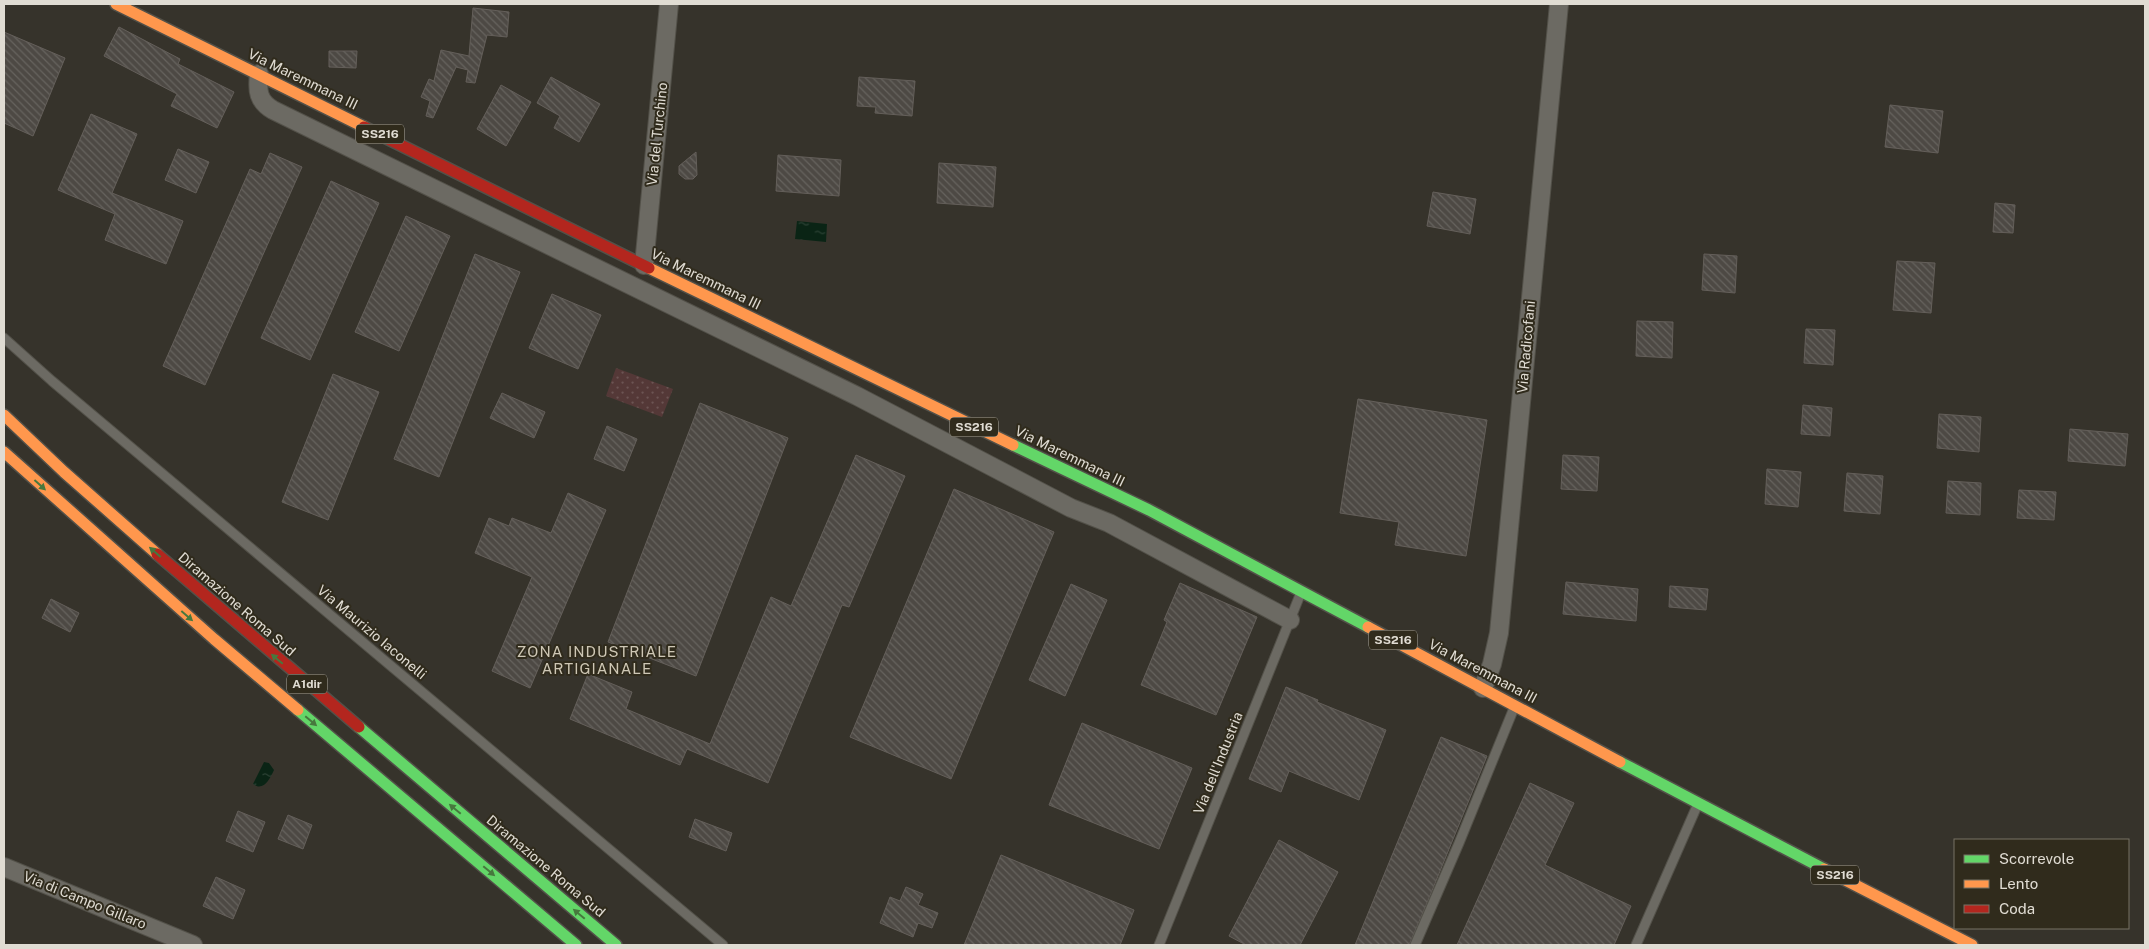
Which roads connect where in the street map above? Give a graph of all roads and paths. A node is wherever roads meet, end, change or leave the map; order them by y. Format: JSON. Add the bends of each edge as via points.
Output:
{"nodes":[{"id":1,"x":116,"y":4,"type":"edge"},
{"id":2,"x":669,"y":4,"type":"edge"},
{"id":3,"x":1559,"y":4,"type":"edge"},
{"id":4,"x":259,"y":74,"type":"junction"},
{"id":5,"x":644,"y":265,"type":"junction"},
{"id":6,"x":4,"y":338,"type":"edge"},
{"id":7,"x":4,"y":415,"type":"edge"},
{"id":8,"x":4,"y":452,"type":"edge"},
{"id":9,"x":1302,"y":591,"type":"junction"},
{"id":10,"x":1290,"y":620,"type":"junction"},
{"id":11,"x":1483,"y":688,"type":"junction"},
{"id":12,"x":1515,"y":705,"type":"junction"},
{"id":13,"x":1698,"y":804,"type":"junction"},
{"id":14,"x":4,"y":867,"type":"edge"},
{"id":15,"x":193,"y":945,"type":"edge"},
{"id":16,"x":576,"y":945,"type":"edge"},
{"id":17,"x":616,"y":945,"type":"edge"},
{"id":18,"x":723,"y":945,"type":"edge"},
{"id":19,"x":1159,"y":945,"type":"edge"},
{"id":20,"x":1415,"y":945,"type":"edge"},
{"id":21,"x":1636,"y":945,"type":"edge"},
{"id":22,"x":1972,"y":945,"type":"edge"}],
"edges":[{"from":1,"to":4,"type":"main road","name":"Via Maremmana III","number":"SS216"},
{"from":2,"to":5,"type":"street","name":"Via del Turchino"},
{"from":3,"to":11,"type":"street","name":"Via Radicofani","via":[[1499,633]]},
{"from":4,"to":5,"type":"main road","name":"Via Maremmana III","number":"SS216"},
{"from":4,"to":10,"type":"street","via":[[259,97],[273,110],[857,396],[1071,508],[1110,523]]},
{"from":5,"to":9,"type":"main road","name":"Via Maremmana III","number":"SS216","via":[[1149,510]]},
{"from":6,"to":18,"type":"lane","name":"Via Maurizio Iaconelli"},
{"from":17,"to":7,"type":"main road","name":"Diramazione Roma Sud","number":"A1dir","one_way":true,"via":[[230,618]]},
{"from":8,"to":16,"type":"main road","number":"A1dir","one_way":true,"via":[[214,639]]},
{"from":9,"to":10,"type":"lane","name":"Via dell'Industria"},
{"from":9,"to":11,"type":"main road","name":"Via Maremmana III","number":"SS216"},
{"from":10,"to":19,"type":"lane","name":"Via dell'Industria"},
{"from":11,"to":12,"type":"main road","name":"Via Maremmana III","number":"SS216"},
{"from":12,"to":13,"type":"main road","name":"Via Maremmana III","number":"SS216"},
{"from":12,"to":20,"type":"lane"},
{"from":13,"to":21,"type":"lane"},
{"from":13,"to":22,"type":"main road","name":"Via Maremmana III","number":"SS216"},
{"from":14,"to":15,"type":"street","name":"Via di Campo Gillaro"}]}
